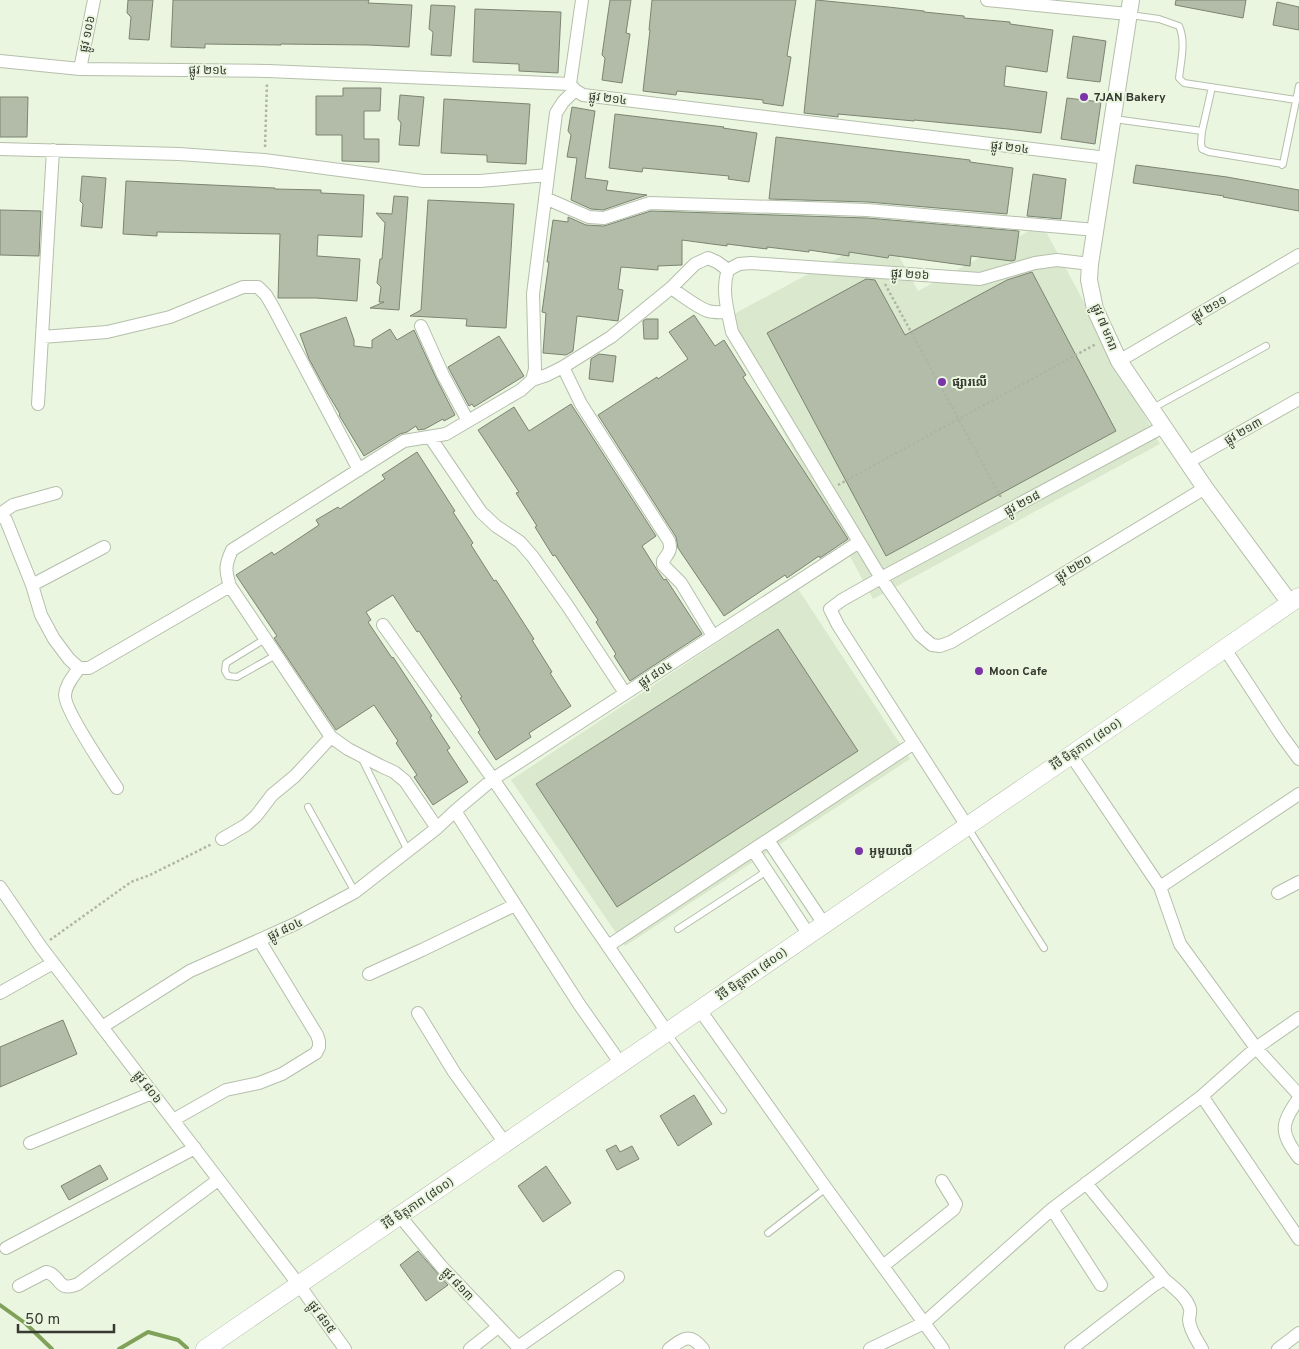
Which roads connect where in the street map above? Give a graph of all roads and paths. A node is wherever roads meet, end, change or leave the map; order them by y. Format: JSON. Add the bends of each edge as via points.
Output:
{"nodes":[{"id":1,"x":94,"y":0,"type":"edge"},
{"id":2,"x":582,"y":0,"type":"edge"},
{"id":3,"x":987,"y":0,"type":"edge"},
{"id":4,"x":1129,"y":7,"type":"edge"},
{"id":5,"x":0,"y":61,"type":"edge"},
{"id":6,"x":80,"y":69,"type":"junction"},
{"id":7,"x":268,"y":71,"type":"junction"},
{"id":8,"x":1299,"y":86,"type":"edge"},
{"id":9,"x":573,"y":87,"type":"junction"},
{"id":10,"x":1212,"y":87,"type":"junction"},
{"id":11,"x":1296,"y":100,"type":"junction"},
{"id":12,"x":1113,"y":119,"type":"junction"},
{"id":13,"x":1202,"y":131,"type":"junction"},
{"id":14,"x":0,"y":149,"type":"edge"},
{"id":15,"x":53,"y":150,"type":"junction"},
{"id":16,"x":1107,"y":158,"type":"junction"},
{"id":17,"x":264,"y":160,"type":"junction"},
{"id":18,"x":548,"y":175,"type":"junction"},
{"id":19,"x":545,"y":198,"type":"junction"},
{"id":20,"x":1096,"y":230,"type":"junction"},
{"id":21,"x":1299,"y":255,"type":"edge"},
{"id":22,"x":1090,"y":264,"type":"junction"},
{"id":23,"x":728,"y":270,"type":"junction"},
{"id":24,"x":879,"y":272,"type":"junction"},
{"id":25,"x":671,"y":288,"type":"junction"},
{"id":26,"x":728,"y":312,"type":"junction"},
{"id":27,"x":421,"y":326,"type":"dead end"},
{"id":28,"x":42,"y":337,"type":"junction"},
{"id":29,"x":1108,"y":337,"type":"junction"},
{"id":30,"x":1266,"y":346,"type":"dead end"},
{"id":31,"x":1119,"y":361,"type":"junction"},
{"id":32,"x":563,"y":367,"type":"junction"},
{"id":33,"x":532,"y":380,"type":"junction"},
{"id":34,"x":1299,"y":399,"type":"edge"},
{"id":35,"x":38,"y":404,"type":"dead end"},
{"id":36,"x":1151,"y":410,"type":"junction"},
{"id":37,"x":959,"y":419,"type":"junction"},
{"id":38,"x":468,"y":421,"type":"junction"},
{"id":39,"x":1163,"y":428,"type":"junction"},
{"id":40,"x":430,"y":436,"type":"junction"},
{"id":41,"x":1188,"y":462,"type":"junction"},
{"id":42,"x":359,"y":470,"type":"junction"},
{"id":43,"x":1205,"y":488,"type":"junction"},
{"id":44,"x":828,"y":491,"type":"junction"},
{"id":45,"x":56,"y":493,"type":"dead end"},
{"id":46,"x":1008,"y":510,"type":"junction"},
{"id":47,"x":0,"y":514,"type":"edge"},
{"id":48,"x":859,"y":542,"type":"junction"},
{"id":49,"x":104,"y":547,"type":"dead end"},
{"id":50,"x":881,"y":578,"type":"junction"},
{"id":51,"x":32,"y":584,"type":"junction"},
{"id":52,"x":230,"y":586,"type":"junction"},
{"id":53,"x":1294,"y":600,"type":"edge"},
{"id":54,"x":383,"y":625,"type":"dead end"},
{"id":55,"x":713,"y":636,"type":"junction"},
{"id":56,"x":265,"y":639,"type":"junction"},
{"id":57,"x":1225,"y":649,"type":"junction"},
{"id":58,"x":276,"y":655,"type":"junction"},
{"id":59,"x":79,"y":668,"type":"junction"},
{"id":60,"x":625,"y":693,"type":"junction"},
{"id":61,"x":331,"y":737,"type":"junction"},
{"id":62,"x":914,"y":743,"type":"junction"},
{"id":63,"x":1071,"y":755,"type":"junction"},
{"id":64,"x":361,"y":756,"type":"junction"},
{"id":65,"x":1299,"y":759,"type":"edge"},
{"id":66,"x":493,"y":779,"type":"junction"},
{"id":67,"x":117,"y":788,"type":"dead end"},
{"id":68,"x":1299,"y":794,"type":"edge"},
{"id":69,"x":308,"y":807,"type":"dead end"},
{"id":70,"x":455,"y":811,"type":"junction"},
{"id":71,"x":967,"y":826,"type":"junction"},
{"id":72,"x":437,"y":828,"type":"junction"},
{"id":73,"x":222,"y":839,"type":"joint"},
{"id":74,"x":768,"y":840,"type":"junction"},
{"id":75,"x":753,"y":850,"type":"junction"},
{"id":76,"x":408,"y":851,"type":"junction"},
{"id":77,"x":767,"y":871,"type":"junction"},
{"id":78,"x":1299,"y":882,"type":"edge"},
{"id":79,"x":0,"y":887,"type":"edge"},
{"id":80,"x":1160,"y":887,"type":"junction"},
{"id":81,"x":355,"y":892,"type":"junction"},
{"id":82,"x":1278,"y":893,"type":"dead end"},
{"id":83,"x":4,"y":901,"type":"edge"},
{"id":84,"x":515,"y":905,"type":"junction"},
{"id":85,"x":824,"y":924,"type":"junction"},
{"id":86,"x":678,"y":929,"type":"dead end"},
{"id":87,"x":808,"y":935,"type":"junction"},
{"id":88,"x":259,"y":940,"type":"junction"},
{"id":89,"x":608,"y":946,"type":"junction"},
{"id":90,"x":41,"y":947,"type":"junction"},
{"id":91,"x":1044,"y":948,"type":"dead end"},
{"id":92,"x":53,"y":963,"type":"junction"},
{"id":93,"x":369,"y":974,"type":"dead end"},
{"id":94,"x":0,"y":993,"type":"edge"},
{"id":95,"x":700,"y":1010,"type":"junction"},
{"id":96,"x":418,"y":1014,"type":"dead end"},
{"id":97,"x":1299,"y":1018,"type":"edge"},
{"id":98,"x":102,"y":1027,"type":"junction"},
{"id":99,"x":667,"y":1032,"type":"junction"},
{"id":100,"x":1256,"y":1048,"type":"junction"},
{"id":101,"x":620,"y":1064,"type":"junction"},
{"id":102,"x":152,"y":1093,"type":"junction"},
{"id":103,"x":1202,"y":1096,"type":"junction"},
{"id":104,"x":1299,"y":1096,"type":"edge"},
{"id":105,"x":722,"y":1110,"type":"dead end"},
{"id":106,"x":173,"y":1120,"type":"junction"},
{"id":107,"x":30,"y":1143,"type":"dead end"},
{"id":108,"x":505,"y":1143,"type":"junction"},
{"id":109,"x":195,"y":1148,"type":"junction"},
{"id":110,"x":1299,"y":1158,"type":"edge"},
{"id":111,"x":218,"y":1180,"type":"junction"},
{"id":112,"x":942,"y":1182,"type":"dead end"},
{"id":113,"x":1086,"y":1183,"type":"junction"},
{"id":114,"x":826,"y":1188,"type":"junction"},
{"id":115,"x":1052,"y":1209,"type":"junction"},
{"id":116,"x":399,"y":1216,"type":"junction"},
{"id":117,"x":768,"y":1233,"type":"dead end"},
{"id":118,"x":1299,"y":1239,"type":"edge"},
{"id":119,"x":6,"y":1248,"type":"dead end"},
{"id":120,"x":883,"y":1266,"type":"junction"},
{"id":121,"x":618,"y":1277,"type":"dead end"},
{"id":122,"x":1164,"y":1279,"type":"junction"},
{"id":123,"x":298,"y":1285,"type":"junction"},
{"id":124,"x":1101,"y":1285,"type":"dead end"},
{"id":125,"x":19,"y":1286,"type":"dead end"},
{"id":126,"x":924,"y":1323,"type":"junction"},
{"id":127,"x":498,"y":1327,"type":"junction"},
{"id":128,"x":1299,"y":1333,"type":"edge"},
{"id":129,"x":519,"y":1348,"type":"edge"},
{"id":130,"x":205,"y":1349,"type":"edge"},
{"id":131,"x":344,"y":1349,"type":"edge"},
{"id":132,"x":470,"y":1349,"type":"edge"},
{"id":133,"x":669,"y":1349,"type":"edge"},
{"id":134,"x":703,"y":1349,"type":"edge"},
{"id":135,"x":870,"y":1349,"type":"edge"},
{"id":136,"x":943,"y":1349,"type":"edge"},
{"id":137,"x":1071,"y":1349,"type":"edge"},
{"id":138,"x":1202,"y":1349,"type":"edge"},
{"id":139,"x":1278,"y":1349,"type":"edge"}],
"edges":[{"from":1,"to":6,"type":"street","name":"ផ្លូវ ១០៦"},
{"from":2,"to":9,"type":"street"},
{"from":3,"to":4,"type":"street"},
{"from":4,"to":10,"type":"lane","via":[[1179,26],[1183,40],[1179,78],[1184,82]]},
{"from":4,"to":12,"type":"street","name":"ផ្លូវ ៧ មករា"},
{"from":5,"to":6,"type":"street","name":"ផ្លូវ ២១៤"},
{"from":6,"to":7,"type":"street","name":"ផ្លូវ ២១៤"},
{"from":7,"to":9,"type":"street","name":"ផ្លូវ ២១៤"},
{"from":7,"to":17,"type":"path"},
{"from":8,"to":11,"type":"lane"},
{"from":9,"to":16,"type":"street","name":"ផ្លូវ ២១៤","via":[[583,95]]},
{"from":9,"to":18,"type":"street","via":[[556,113]]},
{"from":10,"to":11,"type":"lane"},
{"from":10,"to":13,"type":"lane"},
{"from":11,"to":13,"type":"lane","via":[[1282,165],[1209,152],[1202,149]]},
{"from":12,"to":13,"type":"lane"},
{"from":12,"to":16,"type":"street","name":"ផ្លូវ ៧ មករា"},
{"from":14,"to":15,"type":"street"},
{"from":15,"to":17,"type":"street"},
{"from":15,"to":28,"type":"street"},
{"from":16,"to":20,"type":"street","name":"ផ្លូវ ៧ មករា"},
{"from":17,"to":18,"type":"street","via":[[423,181],[480,181]]},
{"from":18,"to":19,"type":"street"},
{"from":19,"to":20,"type":"street","via":[[589,217],[604,218],[650,204],[866,210]]},
{"from":19,"to":33,"type":"street","via":[[533,294],[536,369]]},
{"from":20,"to":22,"type":"street","name":"ផ្លូវ ៧ មករា"},
{"from":21,"to":31,"type":"street","name":"ផ្លូវ ២១១"},
{"from":22,"to":24,"type":"street","name":"ផ្លូវ ២១៦","via":[[1057,260],[980,279]]},
{"from":22,"to":29,"type":"street","name":"ផ្លូវ ៧ មករា","via":[[1089,280],[1095,309]]},
{"from":23,"to":24,"type":"street","name":"ផ្លូវ ២១៦","via":[[739,264],[752,263]]},
{"from":23,"to":25,"type":"street","via":[[708,258],[695,264]]},
{"from":23,"to":26,"type":"street","via":[[725,278]]},
{"from":24,"to":37,"type":"path"},
{"from":25,"to":26,"type":"street","via":[[708,311]]},
{"from":25,"to":32,"type":"street","via":[[611,337]]},
{"from":26,"to":44,"type":"street","via":[[732,332]]},
{"from":27,"to":38,"type":"street"},
{"from":28,"to":35,"type":"street"},
{"from":28,"to":42,"type":"street","via":[[107,332],[170,317],[243,287],[258,287],[273,307]]},
{"from":29,"to":31,"type":"street","name":"ផ្លូវ ៧ មករា"},
{"from":29,"to":37,"type":"path"},
{"from":30,"to":36,"type":"lane"},
{"from":31,"to":36,"type":"street","name":"ផ្លូវ ៧ មករា"},
{"from":32,"to":33,"type":"street"},
{"from":32,"to":55,"type":"street","via":[[581,404],[669,541],[671,548],[662,561],[663,566],[681,583]]},
{"from":33,"to":38,"type":"street"},
{"from":34,"to":41,"type":"street","name":"ផ្លូវ ២១៣"},
{"from":36,"to":39,"type":"street","name":"ផ្លូវ ៧ មករា"},
{"from":37,"to":44,"type":"path"},
{"from":37,"to":46,"type":"path"},
{"from":38,"to":40,"type":"street","via":[[446,434]]},
{"from":39,"to":41,"type":"street","name":"ផ្លូវ ៧ មករា"},
{"from":39,"to":46,"type":"street","name":"ផ្លូវ ២១៨"},
{"from":40,"to":42,"type":"street","via":[[404,441]]},
{"from":40,"to":60,"type":"street","via":[[481,512],[520,542],[533,557]]},
{"from":41,"to":43,"type":"street","name":"ផ្លូវ ៧ មករា"},
{"from":42,"to":52,"type":"street","via":[[232,550],[226,564]]},
{"from":43,"to":50,"type":"street","name":"ផ្លូវ ២២០","via":[[940,646],[932,645],[920,635]]},
{"from":43,"to":53,"type":"street","name":"ផ្លូវ ៧ មករា"},
{"from":44,"to":48,"type":"street"},
{"from":45,"to":47,"type":"street","via":[[13,505]]},
{"from":46,"to":50,"type":"street","name":"ផ្លូវ ២១៨"},
{"from":47,"to":51,"type":"street","via":[[6,520]]},
{"from":48,"to":50,"type":"street"},
{"from":48,"to":55,"type":"street","name":"ផ្លូវ ៨០៤"},
{"from":49,"to":51,"type":"street"},
{"from":50,"to":62,"type":"street","name":"ផ្លូវ ២១៨","via":[[830,610]]},
{"from":51,"to":59,"type":"street","via":[[41,615],[69,659]]},
{"from":52,"to":56,"type":"street"},
{"from":52,"to":59,"type":"street","via":[[89,668]]},
{"from":53,"to":57,"type":"main road","name":"វិថី មិត្តភាព (៨០០)"},
{"from":54,"to":66,"type":"street"},
{"from":55,"to":60,"type":"street","name":"ផ្លូវ ៨០៤"},
{"from":56,"to":58,"type":"street"},
{"from":56,"to":58,"type":"lane","via":[[226,663],[224,671],[228,676],[237,677]]},
{"from":57,"to":63,"type":"main road","name":"វិថី មិត្តភាព (៨០០)"},
{"from":57,"to":65,"type":"street"},
{"from":58,"to":61,"type":"street"},
{"from":59,"to":67,"type":"street","via":[[67,684],[64,698]]},
{"from":60,"to":66,"type":"street","name":"ផ្លូវ ៨០៤"},
{"from":61,"to":64,"type":"street"},
{"from":61,"to":73,"type":"street","via":[[296,776],[272,795],[256,816]]},
{"from":62,"to":71,"type":"street"},
{"from":62,"to":74,"type":"street"},
{"from":63,"to":71,"type":"main road","name":"វិថី មិត្តភាព (៨០០)"},
{"from":63,"to":80,"type":"street"},
{"from":64,"to":72,"type":"street","via":[[405,781]]},
{"from":64,"to":76,"type":"lane"},
{"from":66,"to":70,"type":"street","name":"ផ្លូវ ៨០៤"},
{"from":66,"to":89,"type":"street"},
{"from":68,"to":80,"type":"street"},
{"from":69,"to":81,"type":"lane"},
{"from":70,"to":72,"type":"street","name":"ផ្លូវ ៨០៤"},
{"from":70,"to":84,"type":"street"},
{"from":71,"to":85,"type":"main road","name":"វិថី មិត្តភាព (៨០០)"},
{"from":71,"to":91,"type":"lane"},
{"from":72,"to":76,"type":"street","name":"ផ្លូវ ៨០៤"},
{"from":73,"to":90,"type":"path","via":[[131,882]]},
{"from":74,"to":75,"type":"street"},
{"from":74,"to":85,"type":"street"},
{"from":75,"to":77,"type":"street"},
{"from":75,"to":89,"type":"street"},
{"from":76,"to":81,"type":"street","name":"ផ្លូវ ៨០៤"},
{"from":77,"to":86,"type":"lane"},
{"from":77,"to":87,"type":"street"},
{"from":78,"to":82,"type":"street"},
{"from":79,"to":83,"type":"street","name":"ផ្លូវ ៨០៦"},
{"from":80,"to":100,"type":"street","via":[[1180,944]]},
{"from":81,"to":88,"type":"street","name":"ផ្លូវ ៨០៤"},
{"from":83,"to":90,"type":"street","name":"ផ្លូវ ៨០៦"},
{"from":84,"to":93,"type":"street"},
{"from":84,"to":101,"type":"street"},
{"from":85,"to":87,"type":"main road","name":"វិថី មិត្តភាព (៨០០)"},
{"from":87,"to":95,"type":"main road","name":"វិថី មិត្តភាព (៨០០)"},
{"from":88,"to":98,"type":"street","name":"ផ្លូវ ៨០៤","via":[[190,971]]},
{"from":88,"to":106,"type":"street","via":[[317,1035],[319,1047],[316,1053],[282,1074],[226,1090]]},
{"from":89,"to":99,"type":"street"},
{"from":90,"to":92,"type":"street","name":"ផ្លូវ ៨០៦"},
{"from":92,"to":94,"type":"street"},
{"from":92,"to":98,"type":"street","name":"ផ្លូវ ៨០៦"},
{"from":95,"to":99,"type":"main road","name":"វិថី មិត្តភាព (៨០០)"},
{"from":95,"to":114,"type":"street"},
{"from":96,"to":108,"type":"street","via":[[454,1072]]},
{"from":97,"to":100,"type":"street"},
{"from":98,"to":102,"type":"street","name":"ផ្លូវ ៨០៦"},
{"from":99,"to":101,"type":"main road","name":"វិថី មិត្តភាព (៨០០)"},
{"from":99,"to":105,"type":"lane"},
{"from":100,"to":103,"type":"street"},
{"from":100,"to":104,"type":"street"},
{"from":101,"to":108,"type":"main road","name":"វិថី មិត្តភាព (៨០០)"},
{"from":102,"to":106,"type":"street","name":"ផ្លូវ ៨០៦"},
{"from":102,"to":107,"type":"street"},
{"from":103,"to":113,"type":"street"},
{"from":103,"to":118,"type":"street"},
{"from":104,"to":110,"type":"street","via":[[1284,1126],[1286,1138]]},
{"from":106,"to":109,"type":"street","name":"ផ្លូវ ៨០៦"},
{"from":108,"to":116,"type":"main road","name":"វិថី មិត្តភាព (៨០០)"},
{"from":109,"to":111,"type":"street","name":"ផ្លូវ ៨០៦"},
{"from":109,"to":119,"type":"street"},
{"from":111,"to":123,"type":"street","name":"ផ្លូវ ៨០៦"},
{"from":111,"to":125,"type":"street","via":[[78,1284],[64,1286],[46,1272]]},
{"from":112,"to":120,"type":"street","via":[[956,1204],[954,1209]]},
{"from":113,"to":115,"type":"street"},
{"from":113,"to":122,"type":"street"},
{"from":114,"to":117,"type":"lane"},
{"from":114,"to":120,"type":"street"},
{"from":115,"to":124,"type":"street"},
{"from":115,"to":126,"type":"street"},
{"from":116,"to":123,"type":"main road","name":"វិថី មិត្តភាព (៨០០)"},
{"from":116,"to":127,"type":"street","name":"ផ្លូវ ៨១៣"},
{"from":120,"to":126,"type":"street"},
{"from":121,"to":129,"type":"street"},
{"from":122,"to":137,"type":"street"},
{"from":122,"to":138,"type":"street","via":[[1176,1289],[1190,1309],[1191,1329]]},
{"from":123,"to":130,"type":"main road","name":"វិថី មិត្តភាព (៨០០)"},
{"from":123,"to":131,"type":"street","name":"ផ្លូវ ៨១៥"},
{"from":126,"to":135,"type":"street"},
{"from":126,"to":136,"type":"street"},
{"from":127,"to":129,"type":"street","name":"ផ្លូវ ៨១៣"},
{"from":127,"to":132,"type":"street"},
{"from":128,"to":139,"type":"street"},
{"from":133,"to":134,"type":"street","via":[[688,1338],[696,1340]]}]}
